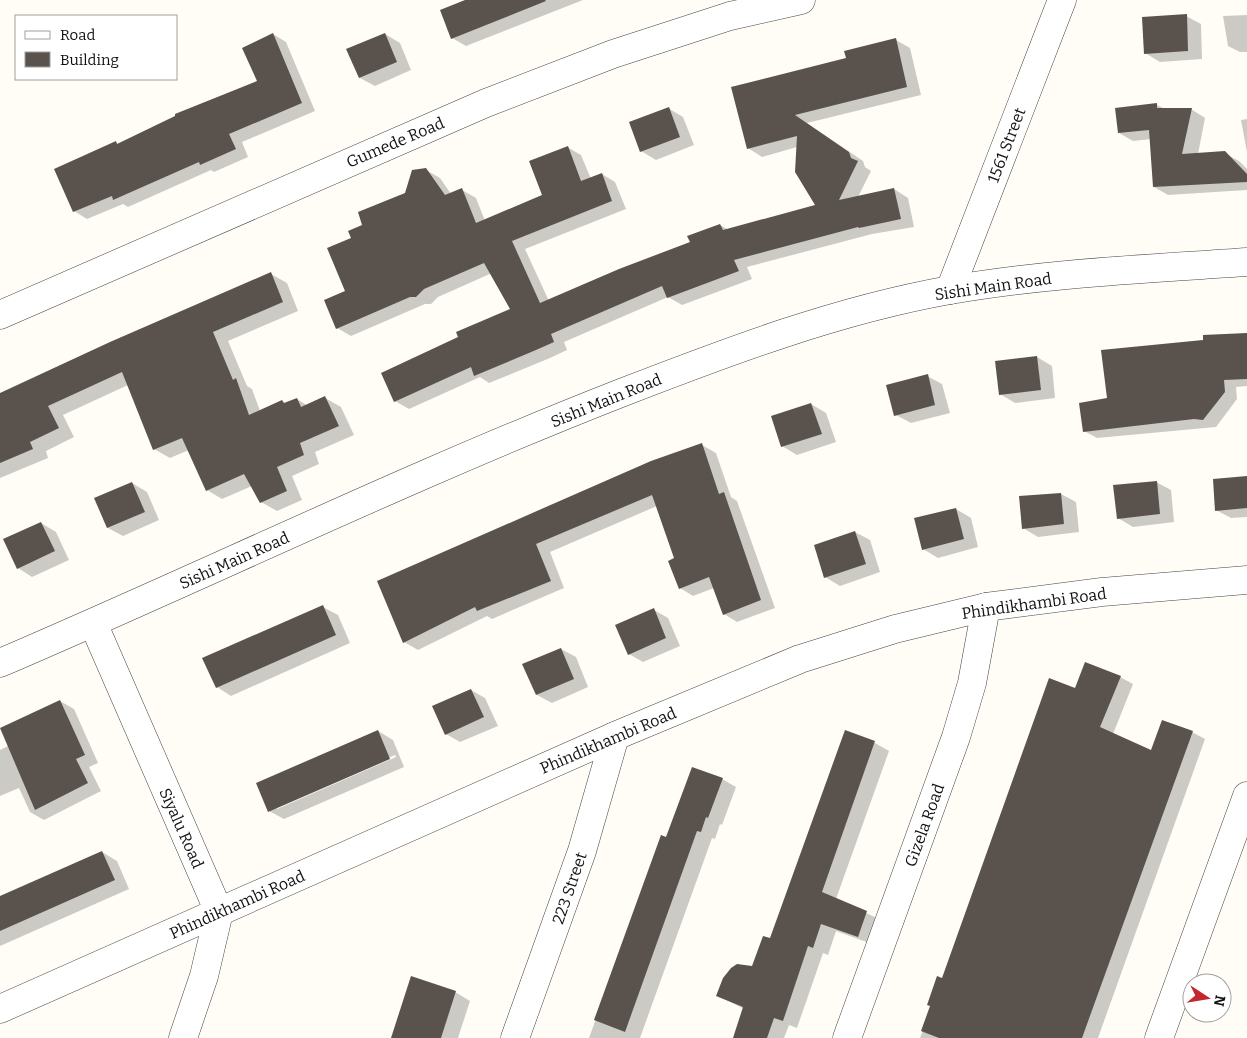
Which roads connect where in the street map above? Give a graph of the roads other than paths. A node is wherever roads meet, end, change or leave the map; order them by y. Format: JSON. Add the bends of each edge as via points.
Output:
{"nodes":[{"id":1,"x":801,"y":0,"type":"edge"},
{"id":2,"x":1062,"y":0,"type":"edge"},
{"id":3,"x":1247,"y":262,"type":"edge"},
{"id":4,"x":950,"y":290,"type":"junction"},
{"id":5,"x":0,"y":315,"type":"edge"},
{"id":6,"x":1247,"y":580,"type":"edge"},
{"id":7,"x":986,"y":607,"type":"junction"},
{"id":8,"x":93,"y":623,"type":"junction"},
{"id":9,"x":0,"y":663,"type":"edge"},
{"id":10,"x":615,"y":736,"type":"junction"},
{"id":11,"x":1247,"y":796,"type":"edge"},
{"id":12,"x":219,"y":912,"type":"junction"},
{"id":13,"x":0,"y":1009,"type":"edge"},
{"id":14,"x":183,"y":1038,"type":"edge"},
{"id":15,"x":515,"y":1038,"type":"edge"},
{"id":16,"x":847,"y":1038,"type":"edge"},
{"id":17,"x":1159,"y":1038,"type":"edge"}],
"edges":[{"from":1,"to":5,"type":"street","name":"Gumede Road","via":[[730,16],[613,54],[486,103]]},
{"from":2,"to":4,"type":"street","name":"1561 Street"},
{"from":3,"to":4,"type":"street","name":"Sishi Main Road","via":[[1059,276]]},
{"from":4,"to":8,"type":"street","name":"Sishi Main Road","via":[[822,322],[678,371],[418,477]]},
{"from":6,"to":7,"type":"street","name":"Phindikhambi Road","via":[[1102,592]]},
{"from":7,"to":10,"type":"street","name":"Phindikhambi Road","via":[[895,629],[800,659]]},
{"from":7,"to":16,"type":"street","name":"Gizela Road","via":[[972,683],[956,737]]},
{"from":8,"to":9,"type":"street","name":"Sishi Main Road"},
{"from":8,"to":12,"type":"street","name":"Siyalu Road"},
{"from":10,"to":12,"type":"street","name":"Phindikhambi Road"},
{"from":10,"to":15,"type":"street","name":"223 Street","via":[[582,851]]},
{"from":11,"to":17,"type":"street"},
{"from":12,"to":13,"type":"street","name":"Phindikhambi Road"},
{"from":12,"to":14,"type":"street","via":[[204,976]]}]}
